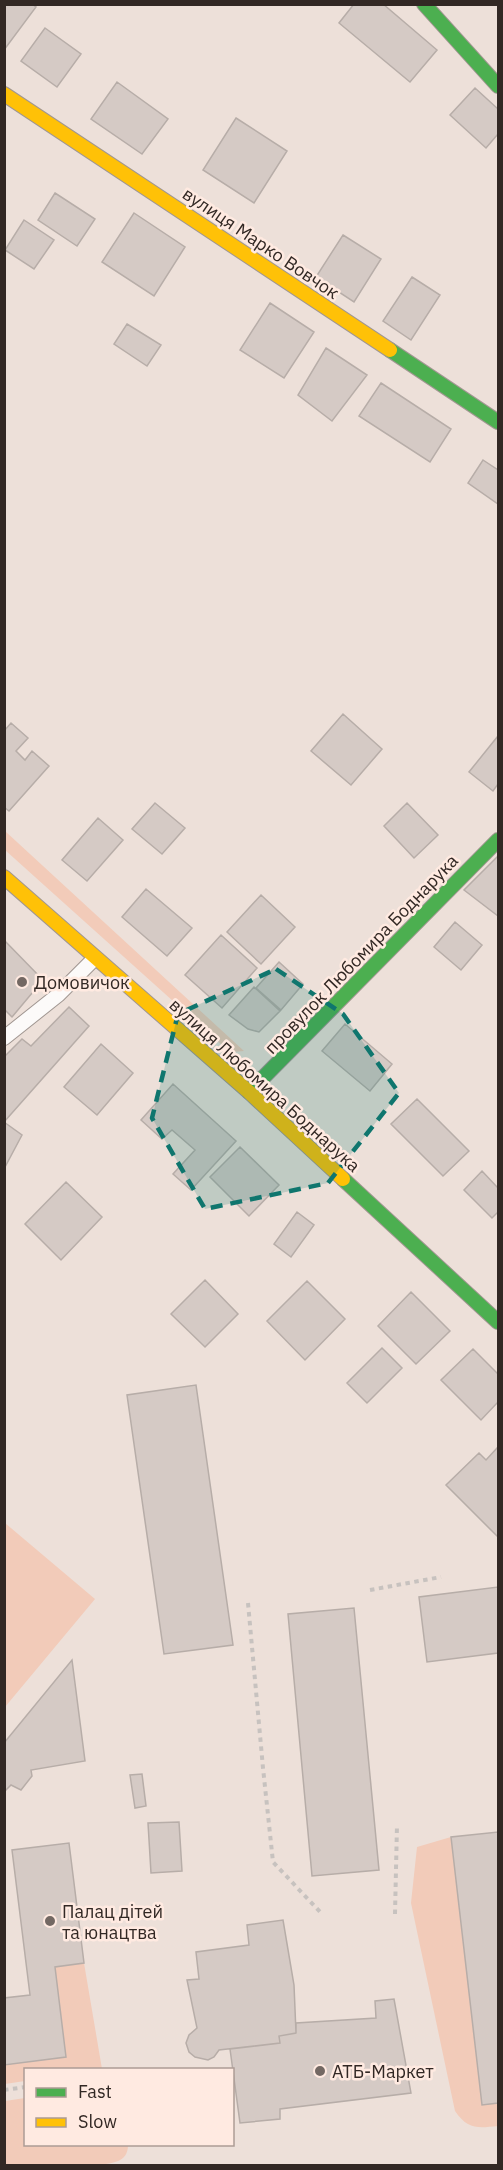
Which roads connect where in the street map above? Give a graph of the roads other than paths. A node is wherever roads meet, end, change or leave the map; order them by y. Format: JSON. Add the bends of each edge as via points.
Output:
{"nodes":[{"id":1,"x":424,"y":4,"type":"edge"},
{"id":2,"x":498,"y":86,"type":"edge"},
{"id":3,"x":4,"y":94,"type":"edge"},
{"id":4,"x":498,"y":422,"type":"edge"},
{"id":5,"x":498,"y":840,"type":"edge"},
{"id":6,"x":4,"y":877,"type":"edge"},
{"id":7,"x":95,"y":958,"type":"junction"},
{"id":8,"x":4,"y":1038,"type":"edge"},
{"id":9,"x":249,"y":1092,"type":"junction"},
{"id":10,"x":498,"y":1322,"type":"edge"}],
"edges":[{"from":1,"to":2,"type":"street"},
{"from":3,"to":4,"type":"street","name":"вулиця Марко Вовчок"},
{"from":5,"to":9,"type":"street","name":"провулок Любомира Боднарука"},
{"from":6,"to":7,"type":"street","name":"вулиця Любомира Боднарука"},
{"from":7,"to":8,"type":"lane","via":[[58,995]]},
{"from":7,"to":9,"type":"street","name":"вулиця Любомира Боднарука"},
{"from":9,"to":10,"type":"street","name":"вулиця Любомира Боднарука"}]}
